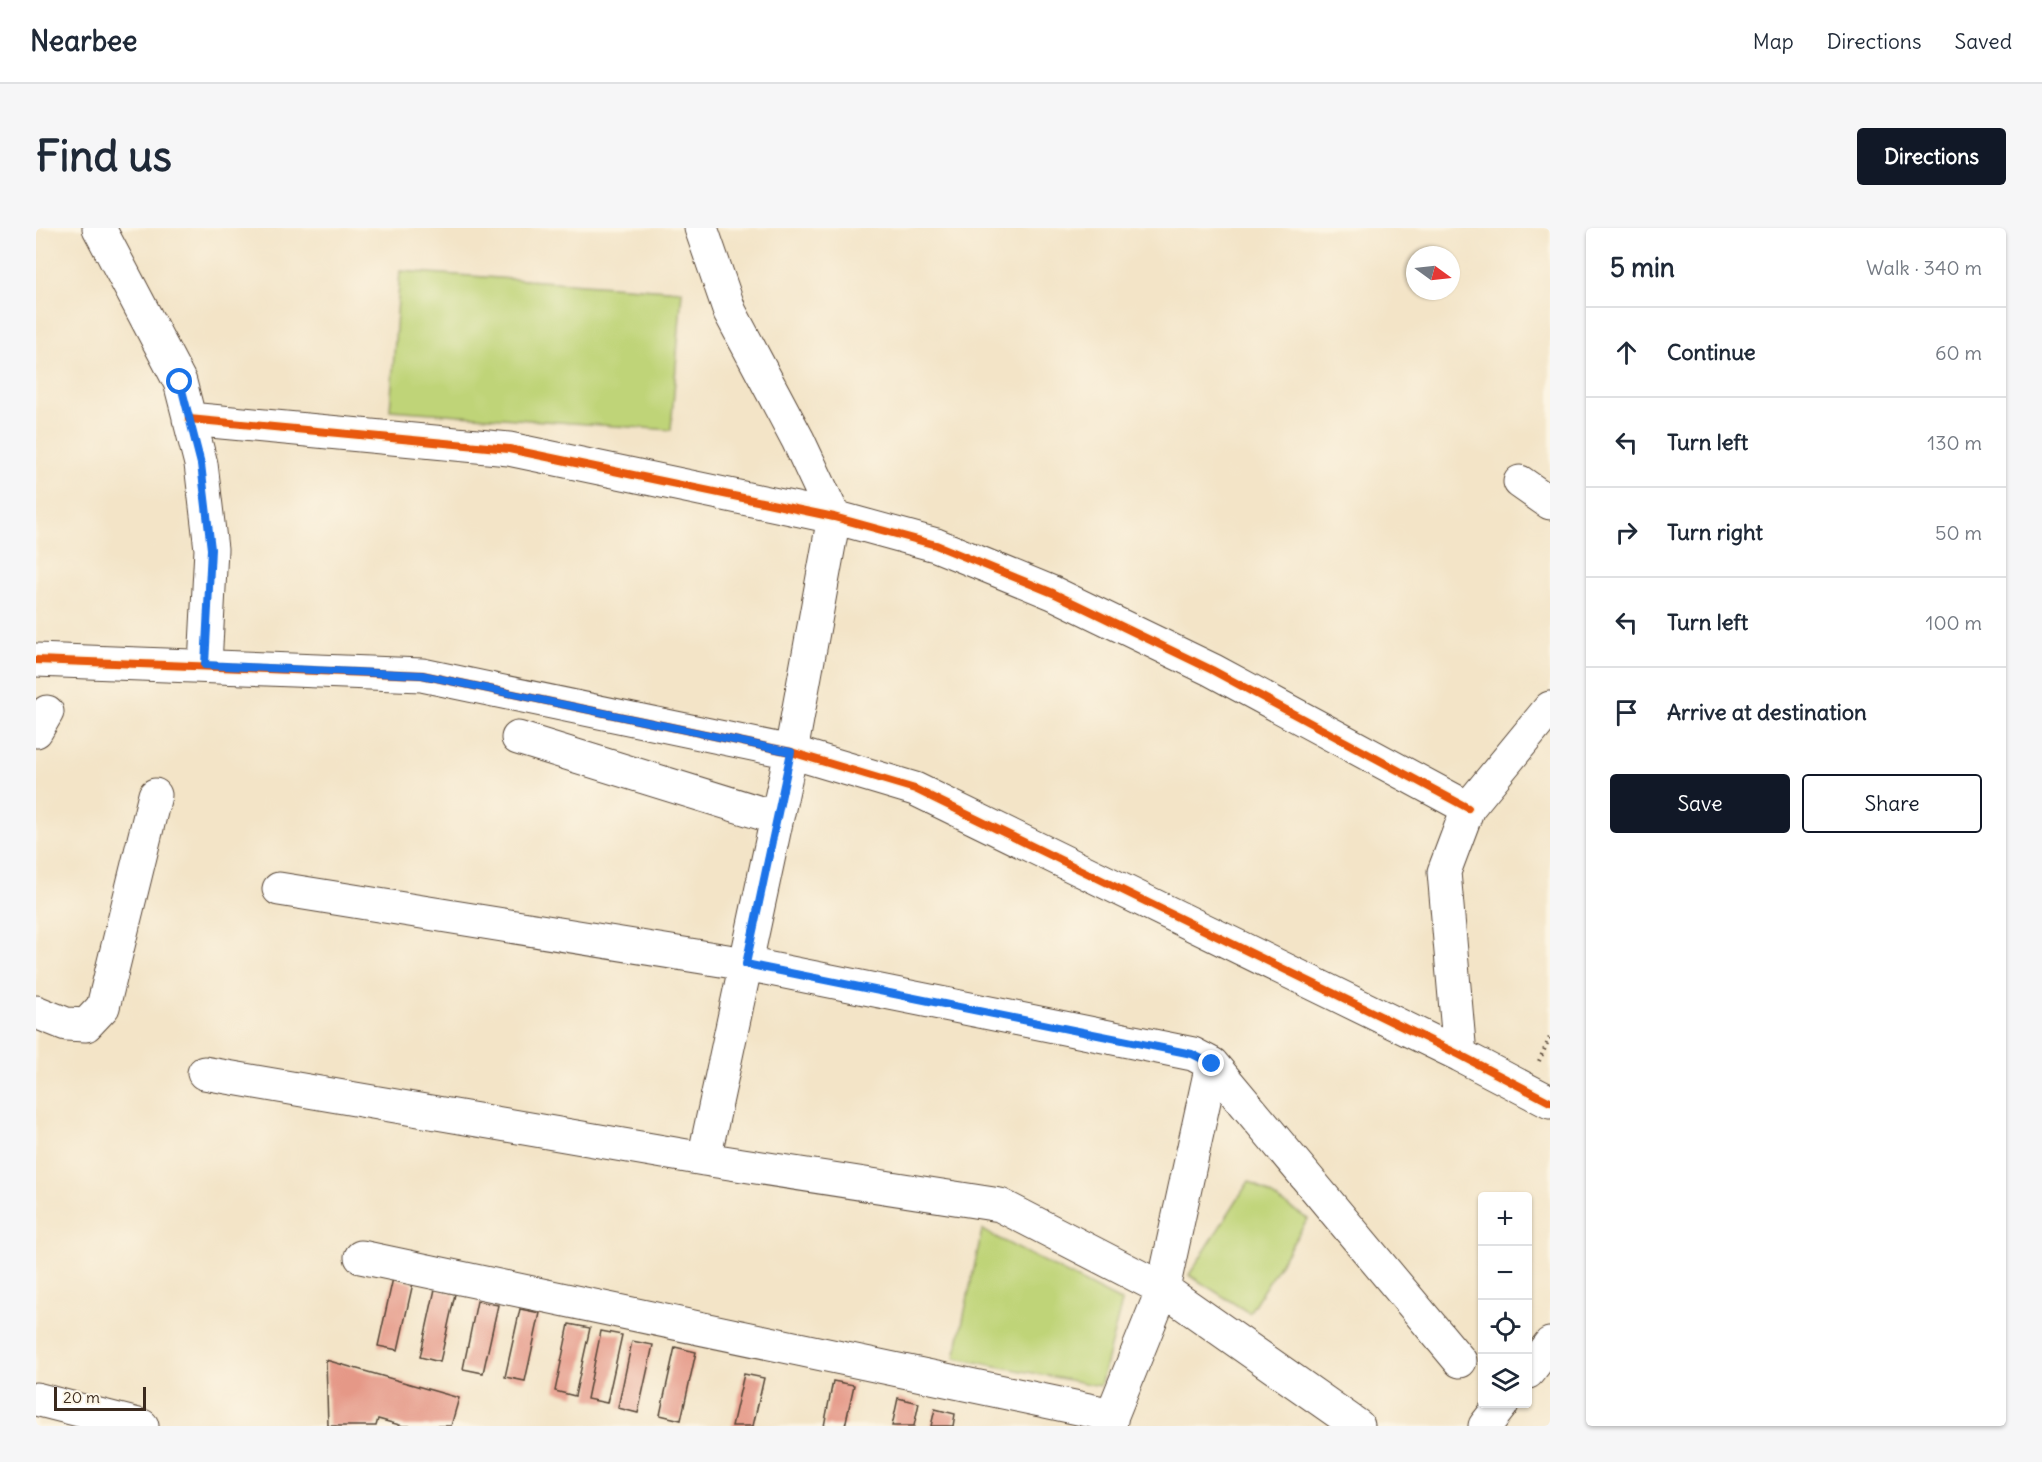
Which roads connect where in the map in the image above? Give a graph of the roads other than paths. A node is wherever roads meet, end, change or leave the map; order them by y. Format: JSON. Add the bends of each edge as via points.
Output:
{"nodes":[{"id":1,"x":99,"y":228,"type":"edge"},
{"id":2,"x":701,"y":228,"type":"edge"},
{"id":3,"x":189,"y":419,"type":"junction"},
{"id":4,"x":1520,"y":482,"type":"dead end"},
{"id":5,"x":1550,"y":503,"type":"edge"},
{"id":6,"x":834,"y":517,"type":"junction"},
{"id":7,"x":36,"y":660,"type":"edge"},
{"id":8,"x":205,"y":665,"type":"junction"},
{"id":9,"x":1550,"y":708,"type":"edge"},
{"id":10,"x":518,"y":738,"type":"dead end"},
{"id":11,"x":791,"y":752,"type":"junction"},
{"id":12,"x":155,"y":795,"type":"dead end"},
{"id":13,"x":1468,"y":808,"type":"junction"},
{"id":14,"x":777,"y":818,"type":"junction"},
{"id":15,"x":279,"y":889,"type":"dead end"},
{"id":16,"x":746,"y":964,"type":"junction"},
{"id":17,"x":36,"y":1012,"type":"edge"},
{"id":18,"x":1460,"y":1055,"type":"junction"},
{"id":19,"x":1212,"y":1064,"type":"junction"},
{"id":20,"x":204,"y":1073,"type":"dead end"},
{"id":21,"x":1550,"y":1102,"type":"edge"},
{"id":22,"x":704,"y":1159,"type":"junction"},
{"id":23,"x":361,"y":1257,"type":"dead end"},
{"id":24,"x":1163,"y":1289,"type":"junction"},
{"id":25,"x":1550,"y":1344,"type":"edge"},
{"id":26,"x":1460,"y":1361,"type":"dead end"},
{"id":27,"x":1532,"y":1366,"type":"edge"},
{"id":28,"x":36,"y":1399,"type":"edge"},
{"id":29,"x":1499,"y":1408,"type":"edge"},
{"id":30,"x":1111,"y":1420,"type":"edge"},
{"id":31,"x":142,"y":1426,"type":"edge"},
{"id":32,"x":1358,"y":1426,"type":"edge"},
{"id":33,"x":1485,"y":1426,"type":"edge"}],
"edges":[{"from":1,"to":3,"type":"street","via":[[180,382]]},
{"from":2,"to":6,"type":"street","via":[[730,312]]},
{"from":3,"to":6,"type":"street","via":[[509,449]]},
{"from":3,"to":8,"type":"street","via":[[201,464],[211,549]]},
{"from":4,"to":5,"type":"street"},
{"from":6,"to":11,"type":"street"},
{"from":6,"to":13,"type":"street","via":[[936,545],[1053,593],[1212,670]]},
{"from":7,"to":8,"type":"street"},
{"from":8,"to":11,"type":"street","via":[[422,675]]},
{"from":9,"to":13,"type":"street"},
{"from":10,"to":14,"type":"street"},
{"from":11,"to":14,"type":"street"},
{"from":11,"to":18,"type":"street","via":[[915,789]]},
{"from":12,"to":17,"type":"street","via":[[103,1007],[86,1025],[66,1024]]},
{"from":13,"to":18,"type":"street","via":[[1444,872]]},
{"from":14,"to":16,"type":"street"},
{"from":15,"to":16,"type":"street"},
{"from":16,"to":19,"type":"street","via":[[1192,1054]]},
{"from":16,"to":22,"type":"street"},
{"from":18,"to":21,"type":"street"},
{"from":19,"to":24,"type":"street"},
{"from":19,"to":26,"type":"street"},
{"from":20,"to":22,"type":"street"},
{"from":22,"to":24,"type":"street","via":[[1000,1205]]},
{"from":23,"to":30,"type":"street"},
{"from":24,"to":30,"type":"street"},
{"from":24,"to":32,"type":"street"},
{"from":25,"to":27,"type":"street"},
{"from":28,"to":31,"type":"street"},
{"from":29,"to":33,"type":"street"}]}
